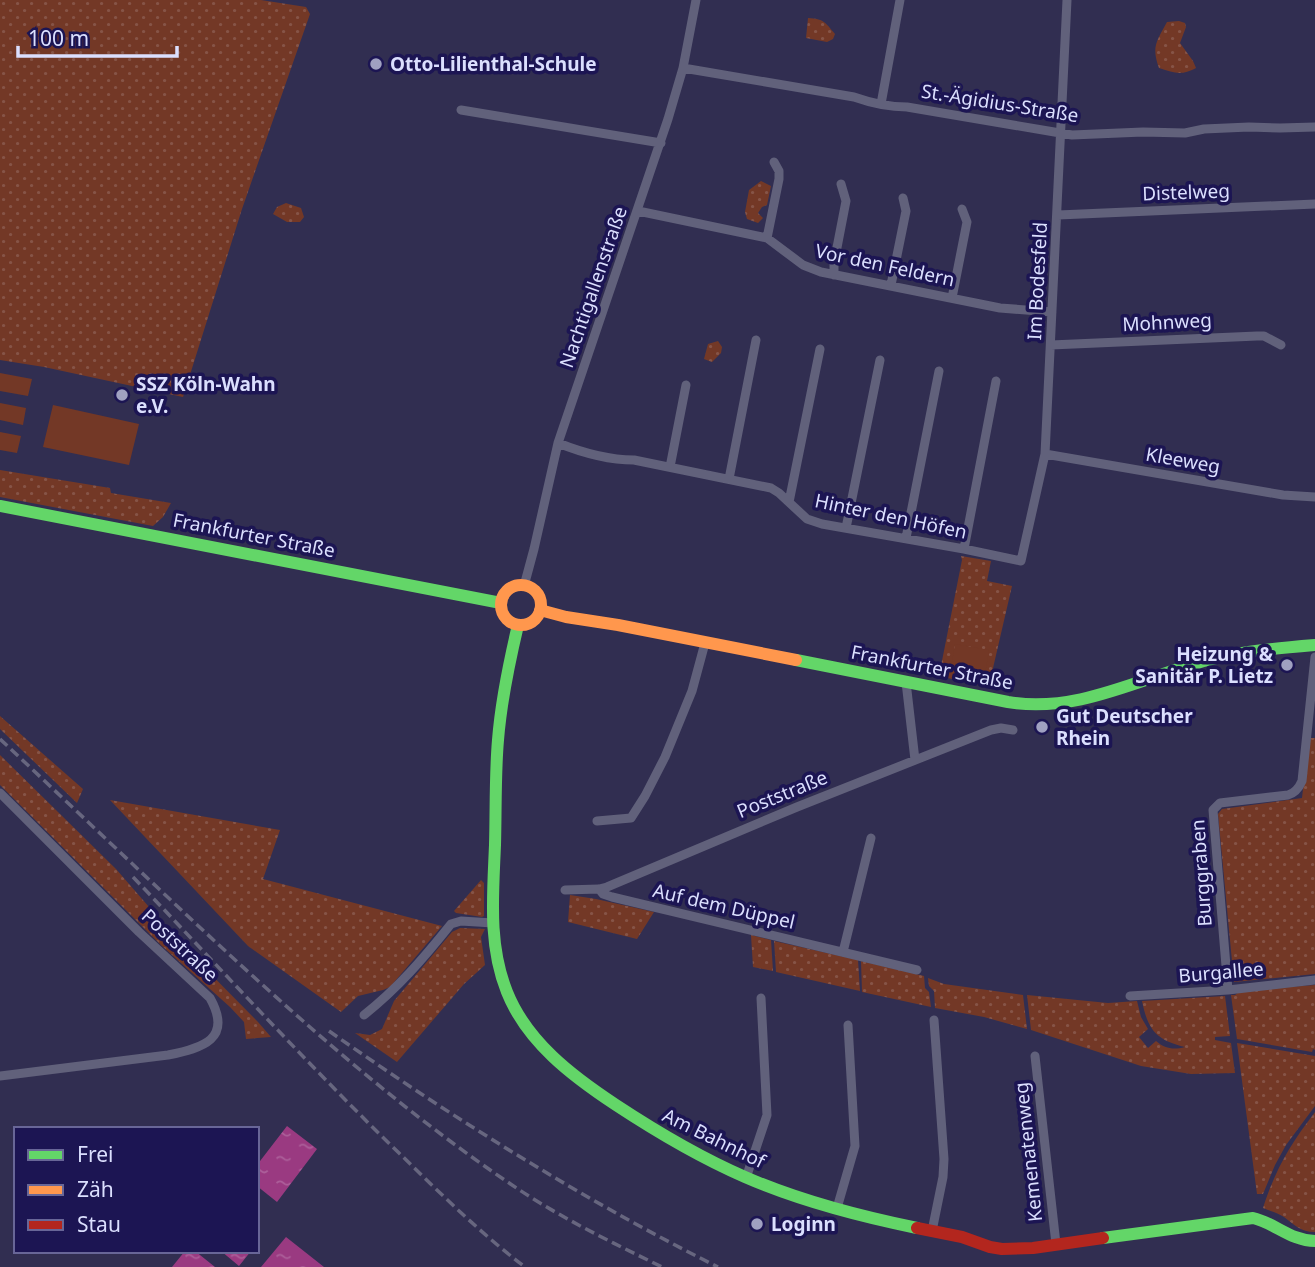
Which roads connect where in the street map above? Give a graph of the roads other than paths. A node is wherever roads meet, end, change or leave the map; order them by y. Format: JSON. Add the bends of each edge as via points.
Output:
{"nodes":[{"id":1,"x":696,"y":0,"type":"edge"},
{"id":2,"x":900,"y":0,"type":"edge"},
{"id":3,"x":1067,"y":0,"type":"edge"},
{"id":4,"x":683,"y":68,"type":"junction"},
{"id":5,"x":881,"y":104,"type":"junction"},
{"id":6,"x":461,"y":110,"type":"dead end"},
{"id":7,"x":1315,"y":127,"type":"edge"},
{"id":8,"x":1062,"y":134,"type":"junction"},
{"id":9,"x":661,"y":143,"type":"junction"},
{"id":10,"x":774,"y":162,"type":"dead end"},
{"id":11,"x":841,"y":184,"type":"dead end"},
{"id":12,"x":903,"y":198,"type":"dead end"},
{"id":13,"x":1315,"y":204,"type":"edge"},
{"id":14,"x":962,"y":209,"type":"dead end"},
{"id":15,"x":638,"y":211,"type":"junction"},
{"id":16,"x":1058,"y":215,"type":"junction"},
{"id":17,"x":766,"y":238,"type":"junction"},
{"id":18,"x":834,"y":275,"type":"junction"},
{"id":19,"x":891,"y":285,"type":"junction"},
{"id":20,"x":952,"y":298,"type":"junction"},
{"id":21,"x":1052,"y":312,"type":"junction"},
{"id":22,"x":756,"y":340,"type":"dead end"},
{"id":23,"x":1051,"y":345,"type":"junction"},
{"id":24,"x":1281,"y":345,"type":"dead end"},
{"id":25,"x":820,"y":349,"type":"dead end"},
{"id":26,"x":880,"y":360,"type":"dead end"},
{"id":27,"x":939,"y":371,"type":"dead end"},
{"id":28,"x":996,"y":381,"type":"dead end"},
{"id":29,"x":686,"y":385,"type":"dead end"},
{"id":30,"x":558,"y":443,"type":"junction"},
{"id":31,"x":1045,"y":454,"type":"junction"},
{"id":32,"x":670,"y":467,"type":"junction"},
{"id":33,"x":729,"y":479,"type":"junction"},
{"id":34,"x":1315,"y":497,"type":"edge"},
{"id":35,"x":789,"y":502,"type":"junction"},
{"id":36,"x":0,"y":506,"type":"edge"},
{"id":37,"x":846,"y":528,"type":"junction"},
{"id":38,"x":906,"y":538,"type":"junction"},
{"id":39,"x":964,"y":548,"type":"junction"},
{"id":40,"x":1021,"y":561,"type":"joint"},
{"id":41,"x":524,"y":586,"type":"junction"},
{"id":42,"x":501,"y":603,"type":"junction"},
{"id":43,"x":540,"y":610,"type":"junction"},
{"id":44,"x":518,"y":625,"type":"junction"},
{"id":45,"x":705,"y":643,"type":"junction"},
{"id":46,"x":1315,"y":645,"type":"edge"},
{"id":47,"x":1315,"y":657,"type":"edge"},
{"id":48,"x":906,"y":682,"type":"junction"},
{"id":49,"x":1013,"y":730,"type":"dead end"},
{"id":50,"x":915,"y":760,"type":"junction"},
{"id":51,"x":0,"y":793,"type":"edge"},
{"id":52,"x":597,"y":821,"type":"dead end"},
{"id":53,"x":871,"y":838,"type":"dead end"},
{"id":54,"x":598,"y":889,"type":"junction"},
{"id":55,"x":565,"y":890,"type":"dead end"},
{"id":56,"x":493,"y":923,"type":"junction"},
{"id":57,"x":843,"y":952,"type":"junction"},
{"id":58,"x":917,"y":970,"type":"dead end"},
{"id":59,"x":1315,"y":980,"type":"edge"},
{"id":60,"x":1228,"y":989,"type":"junction"},
{"id":61,"x":1130,"y":996,"type":"dead end"},
{"id":62,"x":761,"y":998,"type":"dead end"},
{"id":63,"x":364,"y":1016,"type":"dead end"},
{"id":64,"x":934,"y":1020,"type":"dead end"},
{"id":65,"x":848,"y":1025,"type":"dead end"},
{"id":66,"x":1035,"y":1056,"type":"dead end"},
{"id":67,"x":0,"y":1076,"type":"edge"},
{"id":68,"x":746,"y":1178,"type":"junction"},
{"id":69,"x":837,"y":1209,"type":"junction"},
{"id":70,"x":932,"y":1231,"type":"junction"},
{"id":71,"x":1315,"y":1241,"type":"edge"},
{"id":72,"x":1056,"y":1244,"type":"junction"}],
"edges":[{"from":1,"to":4,"type":"street","name":"Nachtigallenstraße"},
{"from":2,"to":5,"type":"street"},
{"from":3,"to":8,"type":"street","name":"Im Bodesfeld"},
{"from":4,"to":5,"type":"street","name":"St.-Ägidius-Straße"},
{"from":4,"to":9,"type":"street","name":"Nachtigallenstraße"},
{"from":5,"to":8,"type":"street","name":"St.-Ägidius-Straße"},
{"from":6,"to":9,"type":"street"},
{"from":7,"to":8,"type":"street","name":"St.-Ägidius-Straße"},
{"from":8,"to":16,"type":"street","name":"Im Bodesfeld"},
{"from":9,"to":15,"type":"street","name":"Nachtigallenstraße"},
{"from":10,"to":17,"type":"street","via":[[779,178]]},
{"from":11,"to":18,"type":"street","via":[[845,201]]},
{"from":12,"to":19,"type":"street","via":[[906,211]]},
{"from":13,"to":16,"type":"street","name":"Distelweg"},
{"from":14,"to":20,"type":"street","via":[[967,222]]},
{"from":15,"to":17,"type":"street","name":"Vor den Feldern"},
{"from":15,"to":30,"type":"street","name":"Nachtigallenstraße"},
{"from":16,"to":21,"type":"street","name":"Im Bodesfeld"},
{"from":17,"to":18,"type":"street","name":"Vor den Feldern","via":[[803,265]]},
{"from":18,"to":19,"type":"street","name":"Vor den Feldern"},
{"from":19,"to":20,"type":"street","name":"Vor den Feldern"},
{"from":20,"to":21,"type":"street","name":"Vor den Feldern"},
{"from":21,"to":23,"type":"street","name":"Im Bodesfeld"},
{"from":22,"to":33,"type":"street"},
{"from":23,"to":24,"type":"street","name":"Mohnweg","via":[[1264,336]]},
{"from":23,"to":31,"type":"street","name":"Im Bodesfeld"},
{"from":25,"to":35,"type":"street"},
{"from":26,"to":37,"type":"street"},
{"from":27,"to":38,"type":"street"},
{"from":28,"to":39,"type":"street"},
{"from":29,"to":32,"type":"street"},
{"from":30,"to":32,"type":"street","name":"Hinter den Höfen","via":[[577,451]]},
{"from":30,"to":41,"type":"street","name":"Nachtigallenstraße"},
{"from":31,"to":34,"type":"street","name":"Kleeweg"},
{"from":31,"to":40,"type":"street","name":"Im Bodesfeld"},
{"from":32,"to":33,"type":"street","name":"Hinter den Höfen"},
{"from":33,"to":35,"type":"street","name":"Hinter den Höfen","via":[[771,488]]},
{"from":35,"to":37,"type":"street","name":"Hinter den Höfen","via":[[807,519]]},
{"from":36,"to":42,"type":"main road","name":"Frankfurter Straße"},
{"from":37,"to":38,"type":"street","name":"Hinter den Höfen"},
{"from":38,"to":39,"type":"street","name":"Hinter den Höfen"},
{"from":39,"to":40,"type":"street","name":"Hinter den Höfen"},
{"from":41,"to":42,"type":"main road","via":[[509,589]]},
{"from":41,"to":43,"type":"main road","via":[[536,592]]},
{"from":42,"to":44,"type":"main road","via":[[503,614]]},
{"from":43,"to":44,"type":"main road","via":[[534,620]]},
{"from":43,"to":45,"type":"main road","name":"Frankfurter Straße"},
{"from":44,"to":56,"type":"main road","name":"Am Bahnhof","via":[[498,738]]},
{"from":45,"to":48,"type":"main road","name":"Frankfurter Straße"},
{"from":45,"to":52,"type":"street","via":[[692,691],[645,796],[631,818]]},
{"from":46,"to":48,"type":"main road","name":"Frankfurter Straße","via":[[1209,659],[1057,704],[1022,704]]},
{"from":47,"to":60,"type":"street","name":"Burggraben","via":[[1300,786],[1287,795],[1220,803],[1213,810]]},
{"from":48,"to":50,"type":"street"},
{"from":49,"to":50,"type":"street","name":"Poststraße","via":[[991,730]]},
{"from":50,"to":54,"type":"street","name":"Poststraße"},
{"from":51,"to":67,"type":"street","name":"Poststraße","via":[[210,998],[218,1026],[213,1038],[193,1050]]},
{"from":53,"to":57,"type":"street"},
{"from":54,"to":55,"type":"street","name":"Poststraße"},
{"from":54,"to":57,"type":"street","name":"Auf dem Düppel","via":[[612,897]]},
{"from":56,"to":63,"type":"street","via":[[451,924],[407,977]]},
{"from":56,"to":68,"type":"main road","name":"Am Bahnhof","via":[[495,952],[508,992],[532,1035],[550,1055],[650,1128]]},
{"from":57,"to":58,"type":"street","name":"Auf dem Düppel"},
{"from":59,"to":60,"type":"street","name":"Burgallee"},
{"from":60,"to":61,"type":"street","name":"Burgallee"},
{"from":62,"to":68,"type":"street","via":[[767,1115]]},
{"from":64,"to":70,"type":"street","via":[[944,1159]]},
{"from":65,"to":69,"type":"street","via":[[855,1146]]},
{"from":66,"to":72,"type":"street","name":"Kemenatenweg"},
{"from":68,"to":69,"type":"main road","name":"Am Bahnhof"},
{"from":69,"to":70,"type":"main road","name":"Am Bahnhof"},
{"from":70,"to":72,"type":"main road","name":"Am Bahnhof","via":[[996,1249]]},
{"from":71,"to":72,"type":"main road","name":"Am Bahnhof","via":[[1296,1240],[1253,1218]]}]}
